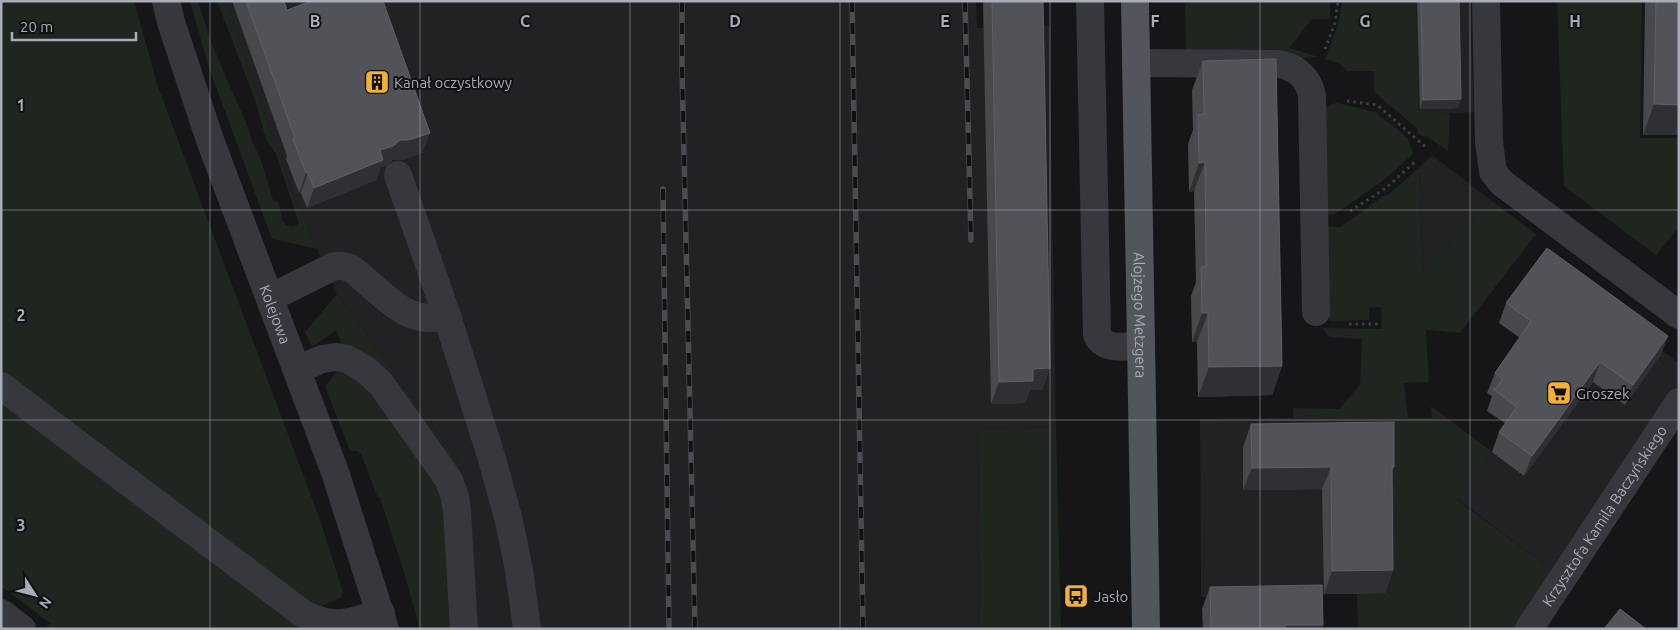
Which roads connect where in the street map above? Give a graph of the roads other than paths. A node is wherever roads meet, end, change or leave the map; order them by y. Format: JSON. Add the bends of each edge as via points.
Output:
{"nodes":[{"id":1,"x":166,"y":1,"type":"edge"},
{"id":2,"x":1090,"y":1,"type":"edge"},
{"id":3,"x":1135,"y":1,"type":"edge"},
{"id":4,"x":1486,"y":1,"type":"edge"},
{"id":5,"x":1136,"y":63,"type":"junction"},
{"id":6,"x":398,"y":175,"type":"dead end"},
{"id":7,"x":270,"y":298,"type":"junction"},
{"id":8,"x":1316,"y":312,"type":"dead end"},
{"id":9,"x":1679,"y":315,"type":"edge"},
{"id":10,"x":447,"y":316,"type":"junction"},
{"id":11,"x":1141,"y":346,"type":"junction"},
{"id":12,"x":297,"y":370,"type":"junction"},
{"id":13,"x":1,"y":386,"type":"edge"},
{"id":14,"x":1679,"y":402,"type":"edge"},
{"id":15,"x":1,"y":613,"type":"edge"},
{"id":16,"x":383,"y":621,"type":"edge"},
{"id":17,"x":22,"y":629,"type":"edge"},
{"id":18,"x":464,"y":629,"type":"edge"},
{"id":19,"x":527,"y":629,"type":"edge"},
{"id":20,"x":1146,"y":629,"type":"edge"},
{"id":21,"x":1529,"y":629,"type":"edge"}],
"edges":[{"from":1,"to":7,"type":"street","name":"Kolejowa","via":[[210,140]]},
{"from":2,"to":11,"type":"street","via":[[1096,330],[1099,340],[1106,344]]},
{"from":3,"to":5,"type":"main road","name":"Alojzego Metzgera"},
{"from":4,"to":9,"type":"street","via":[[1489,142],[1492,166],[1498,179]]},
{"from":5,"to":8,"type":"street","via":[[1279,64],[1294,68],[1304,77],[1312,96]]},
{"from":5,"to":11,"type":"main road","name":"Alojzego Metzgera"},
{"from":6,"to":10,"type":"street"},
{"from":7,"to":10,"type":"street","via":[[340,266],[352,269],[405,312],[429,319]]},
{"from":7,"to":12,"type":"street","name":"Kolejowa"},
{"from":10,"to":19,"type":"street","via":[[510,521]]},
{"from":11,"to":20,"type":"main road","name":"Alojzego Metzgera"},
{"from":12,"to":16,"type":"street","name":"Kolejowa","via":[[335,472]]},
{"from":12,"to":18,"type":"street","via":[[322,359],[336,357],[347,359],[371,373],[449,480],[457,511]]},
{"from":13,"to":16,"type":"street","via":[[302,613],[333,625],[358,620]]},
{"from":14,"to":21,"type":"street","name":"Krzysztofa Kamila Baczyńskiego"},
{"from":15,"to":17,"type":"street"}]}
